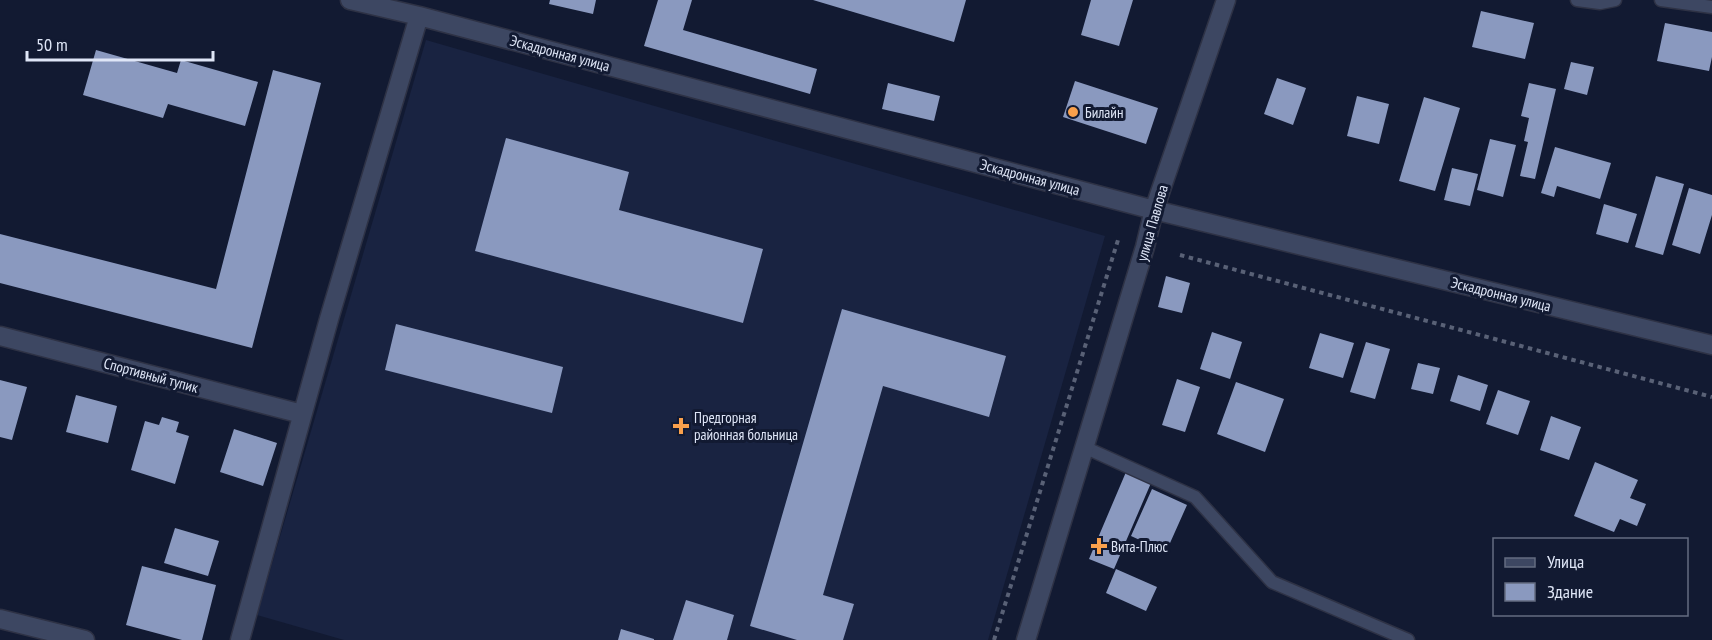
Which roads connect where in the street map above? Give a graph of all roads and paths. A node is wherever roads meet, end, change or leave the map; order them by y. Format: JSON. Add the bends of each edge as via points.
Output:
{"nodes":[{"id":1,"x":350,"y":0,"type":"edge"},
{"id":2,"x":1226,"y":0,"type":"edge"},
{"id":3,"x":1577,"y":0,"type":"edge"},
{"id":4,"x":1615,"y":0,"type":"edge"},
{"id":5,"x":1661,"y":0,"type":"edge"},
{"id":6,"x":1712,"y":7,"type":"edge"},
{"id":7,"x":419,"y":15,"type":"junction"},
{"id":8,"x":1154,"y":210,"type":"junction"},
{"id":9,"x":1118,"y":240,"type":"dead end"},
{"id":10,"x":1180,"y":255,"type":"dead end"},
{"id":11,"x":0,"y":336,"type":"edge"},
{"id":12,"x":1712,"y":345,"type":"edge"},
{"id":13,"x":1712,"y":397,"type":"edge"},
{"id":14,"x":302,"y":414,"type":"junction"},
{"id":15,"x":1084,"y":447,"type":"junction"},
{"id":16,"x":0,"y":619,"type":"edge"},
{"id":17,"x":85,"y":640,"type":"edge"},
{"id":18,"x":240,"y":640,"type":"edge"},
{"id":19,"x":994,"y":640,"type":"edge"},
{"id":20,"x":1026,"y":640,"type":"edge"},
{"id":21,"x":1408,"y":640,"type":"edge"}],
"edges":[{"from":1,"to":7,"type":"street","name":"Эскадронная улица"},
{"from":2,"to":8,"type":"street","name":"улица Павлова"},
{"from":3,"to":4,"type":"lane"},
{"from":5,"to":6,"type":"lane"},
{"from":7,"to":8,"type":"street","name":"Эскадронная улица"},
{"from":7,"to":14,"type":"street"},
{"from":8,"to":12,"type":"street","name":"Эскадронная улица"},
{"from":8,"to":15,"type":"street","name":"улица Павлова"},
{"from":9,"to":19,"type":"path"},
{"from":10,"to":13,"type":"path"},
{"from":11,"to":14,"type":"street","name":"Спортивный тупик"},
{"from":14,"to":18,"type":"street"},
{"from":15,"to":20,"type":"street","name":"улица Павлова"},
{"from":15,"to":21,"type":"lane","via":[[1195,497],[1272,582]]},
{"from":16,"to":17,"type":"street"}]}
